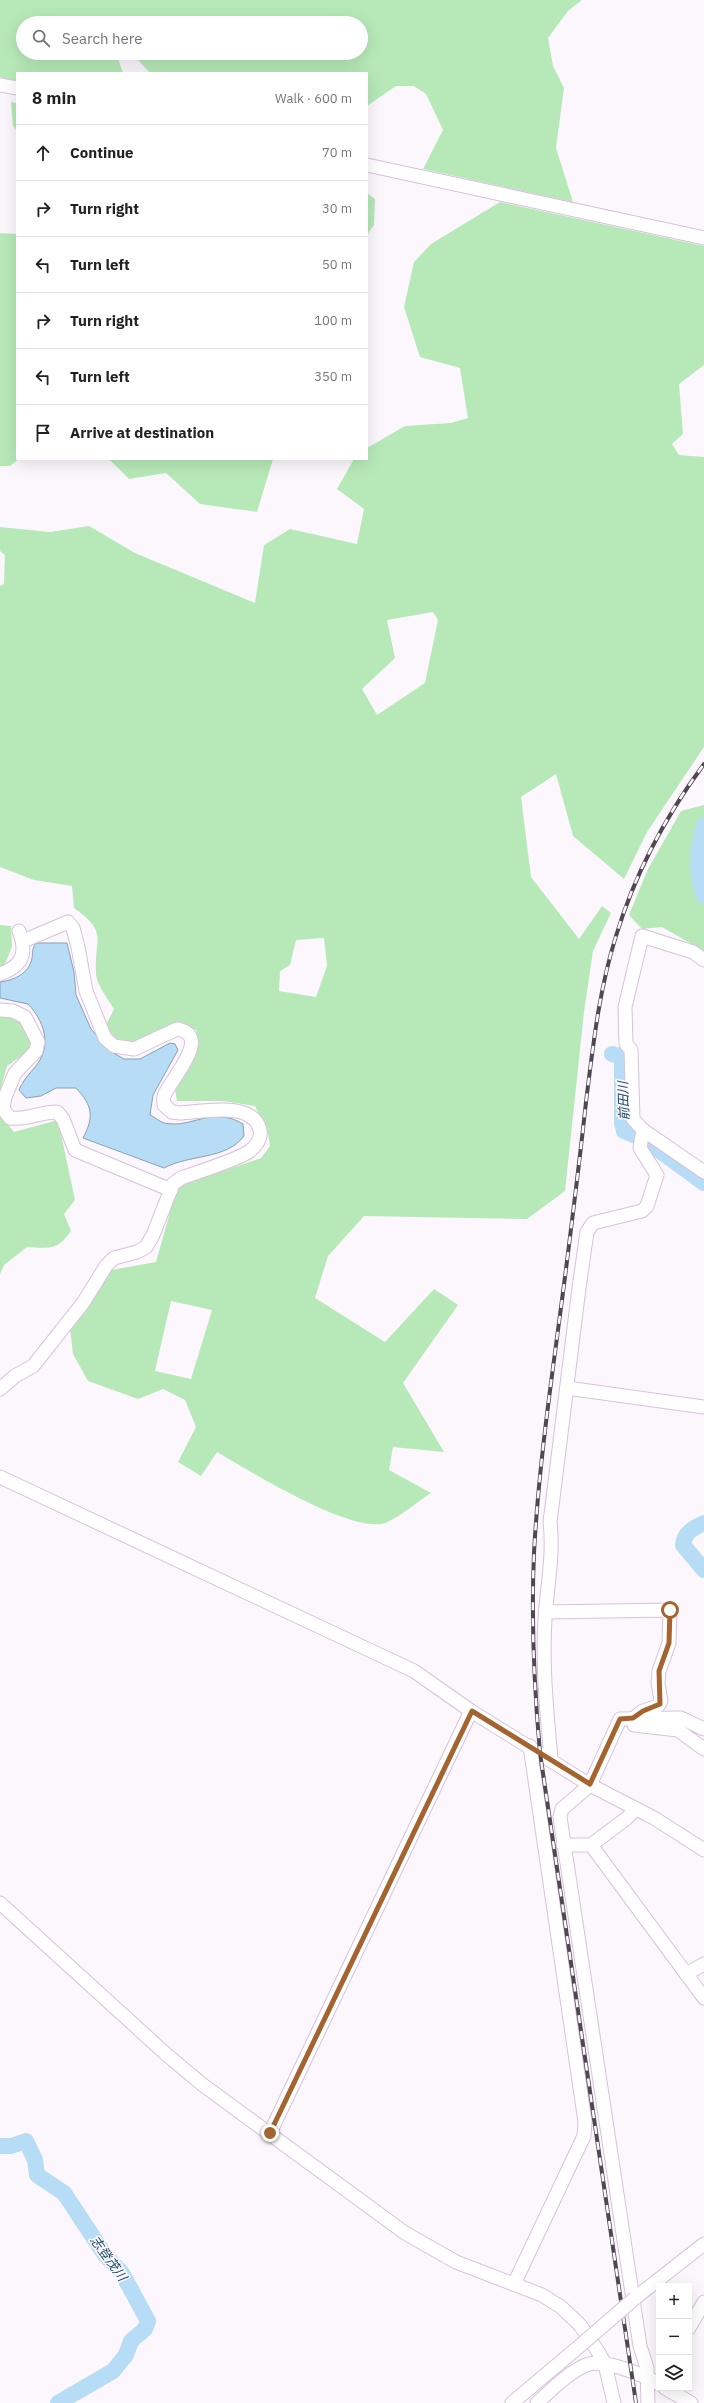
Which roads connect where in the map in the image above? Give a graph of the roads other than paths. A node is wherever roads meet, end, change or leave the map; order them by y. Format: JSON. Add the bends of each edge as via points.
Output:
{"nodes":[{"id":1,"x":0,"y":85,"type":"edge"},
{"id":2,"x":16,"y":88,"type":"edge"},
{"id":3,"x":368,"y":165,"type":"edge"},
{"id":4,"x":704,"y":238,"type":"edge"},
{"id":5,"x":704,"y":960,"type":"edge"},
{"id":6,"x":0,"y":974,"type":"edge"},
{"id":7,"x":0,"y":1010,"type":"edge"},
{"id":8,"x":641,"y":1136,"type":"junction"},
{"id":9,"x":704,"y":1172,"type":"edge"},
{"id":10,"x":171,"y":1190,"type":"junction"},
{"id":11,"x":567,"y":1388,"type":"junction"},
{"id":12,"x":0,"y":1389,"type":"edge"},
{"id":13,"x":704,"y":1407,"type":"edge"},
{"id":14,"x":0,"y":1477,"type":"edge"},
{"id":15,"x":546,"y":1612,"type":"junction"},
{"id":16,"x":472,"y":1711,"type":"junction"},
{"id":17,"x":633,"y":1718,"type":"junction"},
{"id":18,"x":618,"y":1722,"type":"junction"},
{"id":19,"x":704,"y":1729,"type":"edge"},
{"id":20,"x":530,"y":1746,"type":"junction"},
{"id":21,"x":704,"y":1749,"type":"edge"},
{"id":22,"x":552,"y":1759,"type":"junction"},
{"id":23,"x":590,"y":1784,"type":"junction"},
{"id":24,"x":635,"y":1809,"type":"junction"},
{"id":25,"x":563,"y":1845,"type":"junction"},
{"id":26,"x":591,"y":1845,"type":"junction"},
{"id":27,"x":704,"y":1850,"type":"edge"},
{"id":28,"x":0,"y":1903,"type":"edge"},
{"id":29,"x":704,"y":1964,"type":"edge"},
{"id":30,"x":686,"y":1974,"type":"junction"},
{"id":31,"x":704,"y":1998,"type":"edge"},
{"id":32,"x":270,"y":2133,"type":"junction"},
{"id":33,"x":704,"y":2244,"type":"edge"},
{"id":34,"x":514,"y":2284,"type":"junction"},
{"id":35,"x":704,"y":2302,"type":"edge"},
{"id":36,"x":692,"y":2323,"type":"edge"},
{"id":37,"x":605,"y":2364,"type":"junction"},
{"id":38,"x":656,"y":2382,"type":"edge"},
{"id":39,"x":656,"y":2383,"type":"edge"},
{"id":40,"x":656,"y":2385,"type":"edge"},
{"id":41,"x":671,"y":2391,"type":"edge"},
{"id":42,"x":512,"y":2403,"type":"edge"},
{"id":43,"x":538,"y":2403,"type":"edge"},
{"id":44,"x":614,"y":2403,"type":"edge"},
{"id":45,"x":648,"y":2403,"type":"edge"},
{"id":46,"x":691,"y":2403,"type":"edge"}],
"edges":[{"from":1,"to":2,"type":"street"},
{"from":3,"to":4,"type":"street"},
{"from":5,"to":8,"type":"street","via":[[693,952],[642,936],[625,1007],[626,1044],[631,1050],[632,1117]]},
{"from":6,"to":10,"type":"street","via":[[12,970],[20,963],[23,953],[21,936],[68,922],[73,928],[86,991],[105,1038],[114,1046],[134,1049],[177,1030],[184,1030],[190,1036],[192,1045],[163,1097],[164,1106],[172,1112],[237,1110],[248,1114],[256,1121],[260,1138],[249,1152],[181,1178]]},
{"from":7,"to":10,"type":"street","via":[[13,1011],[25,1017],[38,1042],[36,1051],[15,1073],[5,1097],[3,1109],[10,1118],[22,1119],[45,1112],[57,1112],[63,1119],[75,1150]]},
{"from":8,"to":9,"type":"street"},
{"from":8,"to":11,"type":"street","via":[[640,1148],[657,1175],[645,1209],[599,1220],[593,1223],[587,1232]]},
{"from":10,"to":12,"type":"street","via":[[146,1247],[114,1258],[106,1266],[83,1303],[33,1366],[15,1376]]},
{"from":11,"to":13,"type":"street"},
{"from":11,"to":15,"type":"street","via":[[550,1522],[552,1542]]},
{"from":14,"to":16,"type":"street","via":[[414,1672]]},
{"from":15,"to":17,"type":"street","via":[[670,1610],[669,1643],[659,1671],[661,1701],[658,1706]]},
{"from":15,"to":22,"type":"street","via":[[546,1700]]},
{"from":16,"to":20,"type":"street"},
{"from":16,"to":32,"type":"street"},
{"from":17,"to":18,"type":"street","via":[[620,1719]]},
{"from":17,"to":19,"type":"street","via":[[681,1718]]},
{"from":18,"to":21,"type":"street","via":[[678,1730]]},
{"from":18,"to":23,"type":"street"},
{"from":20,"to":22,"type":"street"},
{"from":20,"to":34,"type":"street","via":[[585,2122],[584,2136]]},
{"from":22,"to":23,"type":"street"},
{"from":23,"to":24,"type":"street"},
{"from":23,"to":25,"type":"street","via":[[561,1812]]},
{"from":24,"to":26,"type":"street"},
{"from":24,"to":27,"type":"street"},
{"from":25,"to":26,"type":"street"},
{"from":25,"to":38,"type":"street","via":[[640,2346],[647,2368]]},
{"from":26,"to":30,"type":"street"},
{"from":28,"to":32,"type":"street","via":[[167,2055],[203,2085]]},
{"from":29,"to":30,"type":"street"},
{"from":30,"to":31,"type":"street"},
{"from":32,"to":34,"type":"street","via":[[427,2247],[473,2270]]},
{"from":33,"to":42,"type":"street","bridge":true},
{"from":34,"to":37,"type":"street","via":[[542,2295],[566,2311],[580,2325]]},
{"from":35,"to":36,"type":"street"},
{"from":37,"to":39,"type":"street"},
{"from":37,"to":43,"type":"street","via":[[587,2365]]},
{"from":37,"to":44,"type":"street"},
{"from":40,"to":45,"type":"street"},
{"from":41,"to":46,"type":"street"}]}
